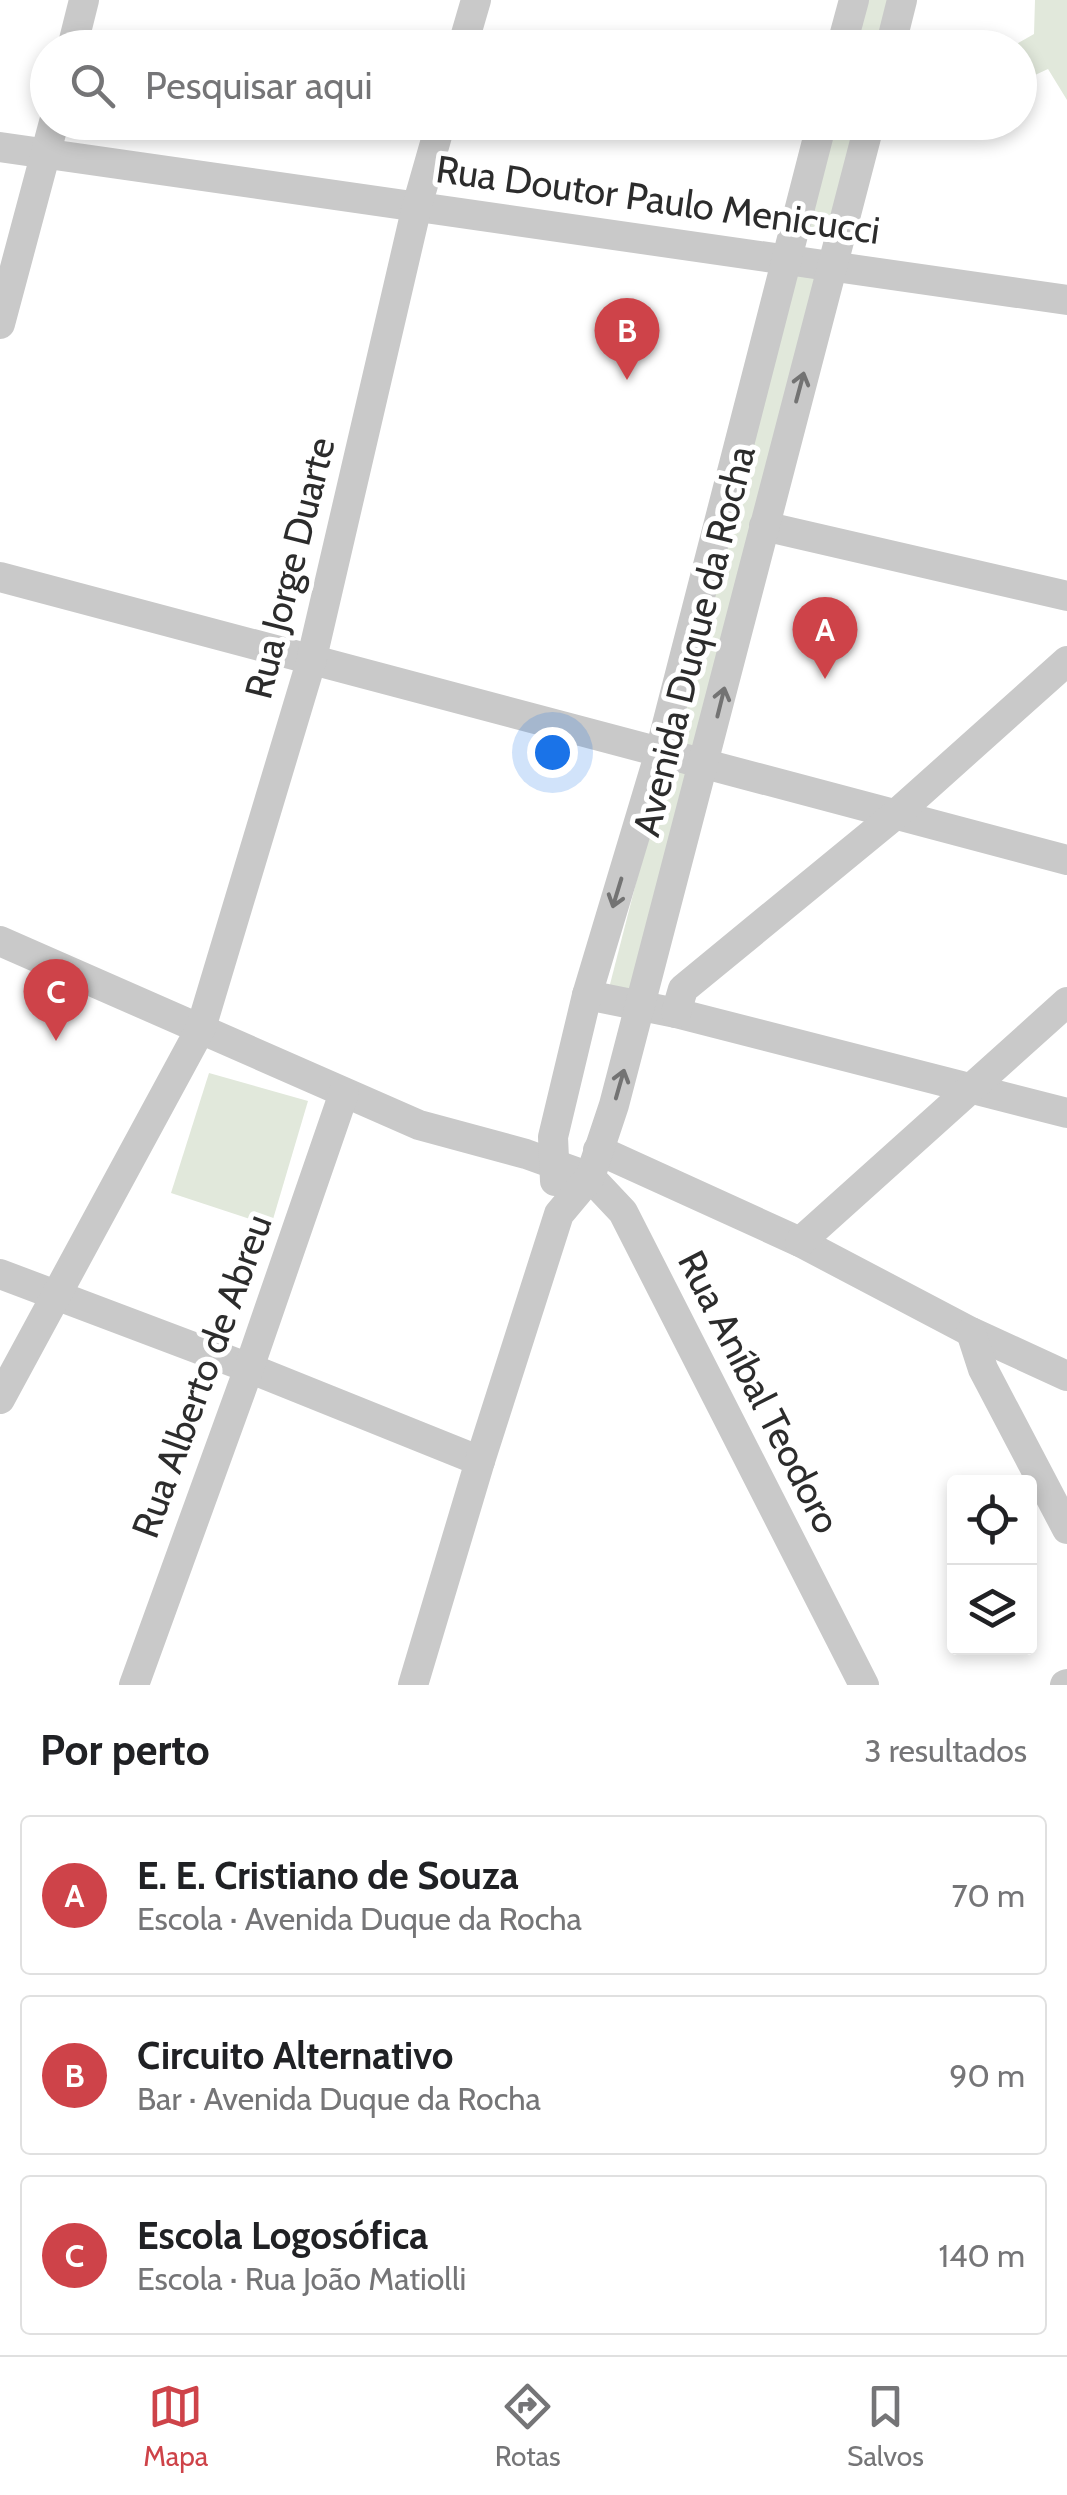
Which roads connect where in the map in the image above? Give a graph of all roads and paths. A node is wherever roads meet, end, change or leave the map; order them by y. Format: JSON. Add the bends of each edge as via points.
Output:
{"nodes":[{"id":1,"x":84,"y":0,"type":"edge"},
{"id":2,"x":476,"y":0,"type":"edge"},
{"id":3,"x":854,"y":0,"type":"edge"},
{"id":4,"x":902,"y":0,"type":"edge"},
{"id":5,"x":76,"y":30,"type":"edge"},
{"id":6,"x":467,"y":30,"type":"edge"},
{"id":7,"x":846,"y":30,"type":"edge"},
{"id":8,"x":894,"y":30,"type":"edge"},
{"id":9,"x":49,"y":140,"type":"edge"},
{"id":10,"x":436,"y":140,"type":"edge"},
{"id":11,"x":817,"y":140,"type":"edge"},
{"id":12,"x":865,"y":140,"type":"edge"},
{"id":13,"x":0,"y":147,"type":"edge"},
{"id":14,"x":46,"y":153,"type":"junction"},
{"id":15,"x":417,"y":206,"type":"junction"},
{"id":16,"x":787,"y":257,"type":"junction"},
{"id":17,"x":832,"y":266,"type":"junction"},
{"id":18,"x":1067,"y":300,"type":"edge"},
{"id":19,"x":0,"y":324,"type":"edge"},
{"id":20,"x":764,"y":526,"type":"junction"},
{"id":21,"x":0,"y":577,"type":"edge"},
{"id":22,"x":1067,"y":596,"type":"edge"},
{"id":23,"x":1067,"y":660,"type":"edge"},
{"id":24,"x":312,"y":662,"type":"junction"},
{"id":25,"x":660,"y":752,"type":"junction"},
{"id":26,"x":706,"y":764,"type":"junction"},
{"id":27,"x":895,"y":814,"type":"junction"},
{"id":28,"x":1067,"y":860,"type":"edge"},
{"id":29,"x":0,"y":940,"type":"edge"},
{"id":30,"x":587,"y":995,"type":"junction"},
{"id":31,"x":1067,"y":1002,"type":"edge"},
{"id":32,"x":642,"y":1008,"type":"junction"},
{"id":33,"x":676,"y":1013,"type":"junction"},
{"id":34,"x":202,"y":1028,"type":"junction"},
{"id":35,"x":969,"y":1088,"type":"junction"},
{"id":36,"x":344,"y":1093,"type":"junction"},
{"id":37,"x":1067,"y":1113,"type":"edge"},
{"id":38,"x":594,"y":1163,"type":"junction"},
{"id":39,"x":554,"y":1165,"type":"junction"},
{"id":40,"x":558,"y":1214,"type":"junction"},
{"id":41,"x":800,"y":1242,"type":"junction"},
{"id":42,"x":0,"y":1274,"type":"edge"},
{"id":43,"x":55,"y":1294,"type":"junction"},
{"id":44,"x":970,"y":1332,"type":"junction"},
{"id":45,"x":250,"y":1368,"type":"junction"},
{"id":46,"x":1067,"y":1376,"type":"edge"},
{"id":47,"x":0,"y":1399,"type":"edge"},
{"id":48,"x":480,"y":1461,"type":"junction"},
{"id":49,"x":1067,"y":1529,"type":"edge"},
{"id":50,"x":134,"y":1685,"type":"edge"},
{"id":51,"x":413,"y":1685,"type":"edge"},
{"id":52,"x":864,"y":1685,"type":"edge"}],
"edges":[{"from":1,"to":5,"type":"street"},
{"from":2,"to":6,"type":"street"},
{"from":3,"to":7,"type":"street"},
{"from":4,"to":8,"type":"street"},
{"from":9,"to":14,"type":"street"},
{"from":10,"to":15,"type":"street","name":"Rua Jorge Duarte"},
{"from":11,"to":16,"type":"street","name":"Avenida Duque da Rocha"},
{"from":12,"to":17,"type":"street","name":"Avenida Duque da Rocha"},
{"from":13,"to":14,"type":"street","name":"Rua Doutor Paulo Menicucci"},
{"from":14,"to":15,"type":"street","name":"Rua Doutor Paulo Menicucci"},
{"from":14,"to":19,"type":"street"},
{"from":15,"to":16,"type":"street","name":"Rua Doutor Paulo Menicucci"},
{"from":15,"to":24,"type":"street","name":"Rua Jorge Duarte"},
{"from":16,"to":17,"type":"street","name":"Rua Doutor Paulo Menicucci"},
{"from":16,"to":25,"type":"street","name":"Avenida Duque da Rocha"},
{"from":17,"to":18,"type":"street","name":"Rua Doutor Paulo Menicucci"},
{"from":20,"to":17,"type":"street","name":"Avenida Duque da Rocha","one_way":true},
{"from":20,"to":22,"type":"street"},
{"from":26,"to":20,"type":"street","name":"Avenida Duque da Rocha","one_way":true},
{"from":21,"to":24,"type":"street"},
{"from":23,"to":27,"type":"street"},
{"from":24,"to":25,"type":"street"},
{"from":24,"to":34,"type":"street","name":"Rua Jorge Duarte"},
{"from":25,"to":26,"type":"street"},
{"from":25,"to":30,"type":"street","name":"Avenida Duque da Rocha","one_way":true},
{"from":26,"to":27,"type":"street"},
{"from":26,"to":32,"type":"street","name":"Avenida Duque da Rocha"},
{"from":27,"to":28,"type":"street"},
{"from":27,"to":33,"type":"street","via":[[683,989]]},
{"from":29,"to":34,"type":"street"},
{"from":30,"to":32,"type":"street"},
{"from":30,"to":39,"type":"street","name":"Avenida Duque da Rocha","via":[[556,1120]]},
{"from":31,"to":35,"type":"street"},
{"from":32,"to":33,"type":"street"},
{"from":38,"to":32,"type":"street","name":"Avenida Duque da Rocha","one_way":true},
{"from":33,"to":35,"type":"street"},
{"from":34,"to":36,"type":"street"},
{"from":34,"to":43,"type":"street","name":"Rua Jorge Duarte"},
{"from":35,"to":37,"type":"street"},
{"from":35,"to":41,"type":"street"},
{"from":36,"to":39,"type":"street","via":[[419,1125]]},
{"from":36,"to":45,"type":"street","name":"Rua Alberto de Abreu"},
{"from":38,"to":39,"type":"street"},
{"from":38,"to":40,"type":"street"},
{"from":38,"to":41,"type":"street"},
{"from":38,"to":52,"type":"street","name":"Rua Aníbal Teodoro"},
{"from":39,"to":40,"type":"street","name":"Avenida Duque da Rocha"},
{"from":40,"to":48,"type":"street"},
{"from":41,"to":44,"type":"street"},
{"from":42,"to":43,"type":"street"},
{"from":43,"to":45,"type":"street"},
{"from":43,"to":47,"type":"street","name":"Rua Jorge Duarte"},
{"from":44,"to":46,"type":"street"},
{"from":44,"to":49,"type":"street"},
{"from":45,"to":48,"type":"street"},
{"from":45,"to":50,"type":"street","name":"Rua Alberto de Abreu"},
{"from":48,"to":51,"type":"street"}]}
